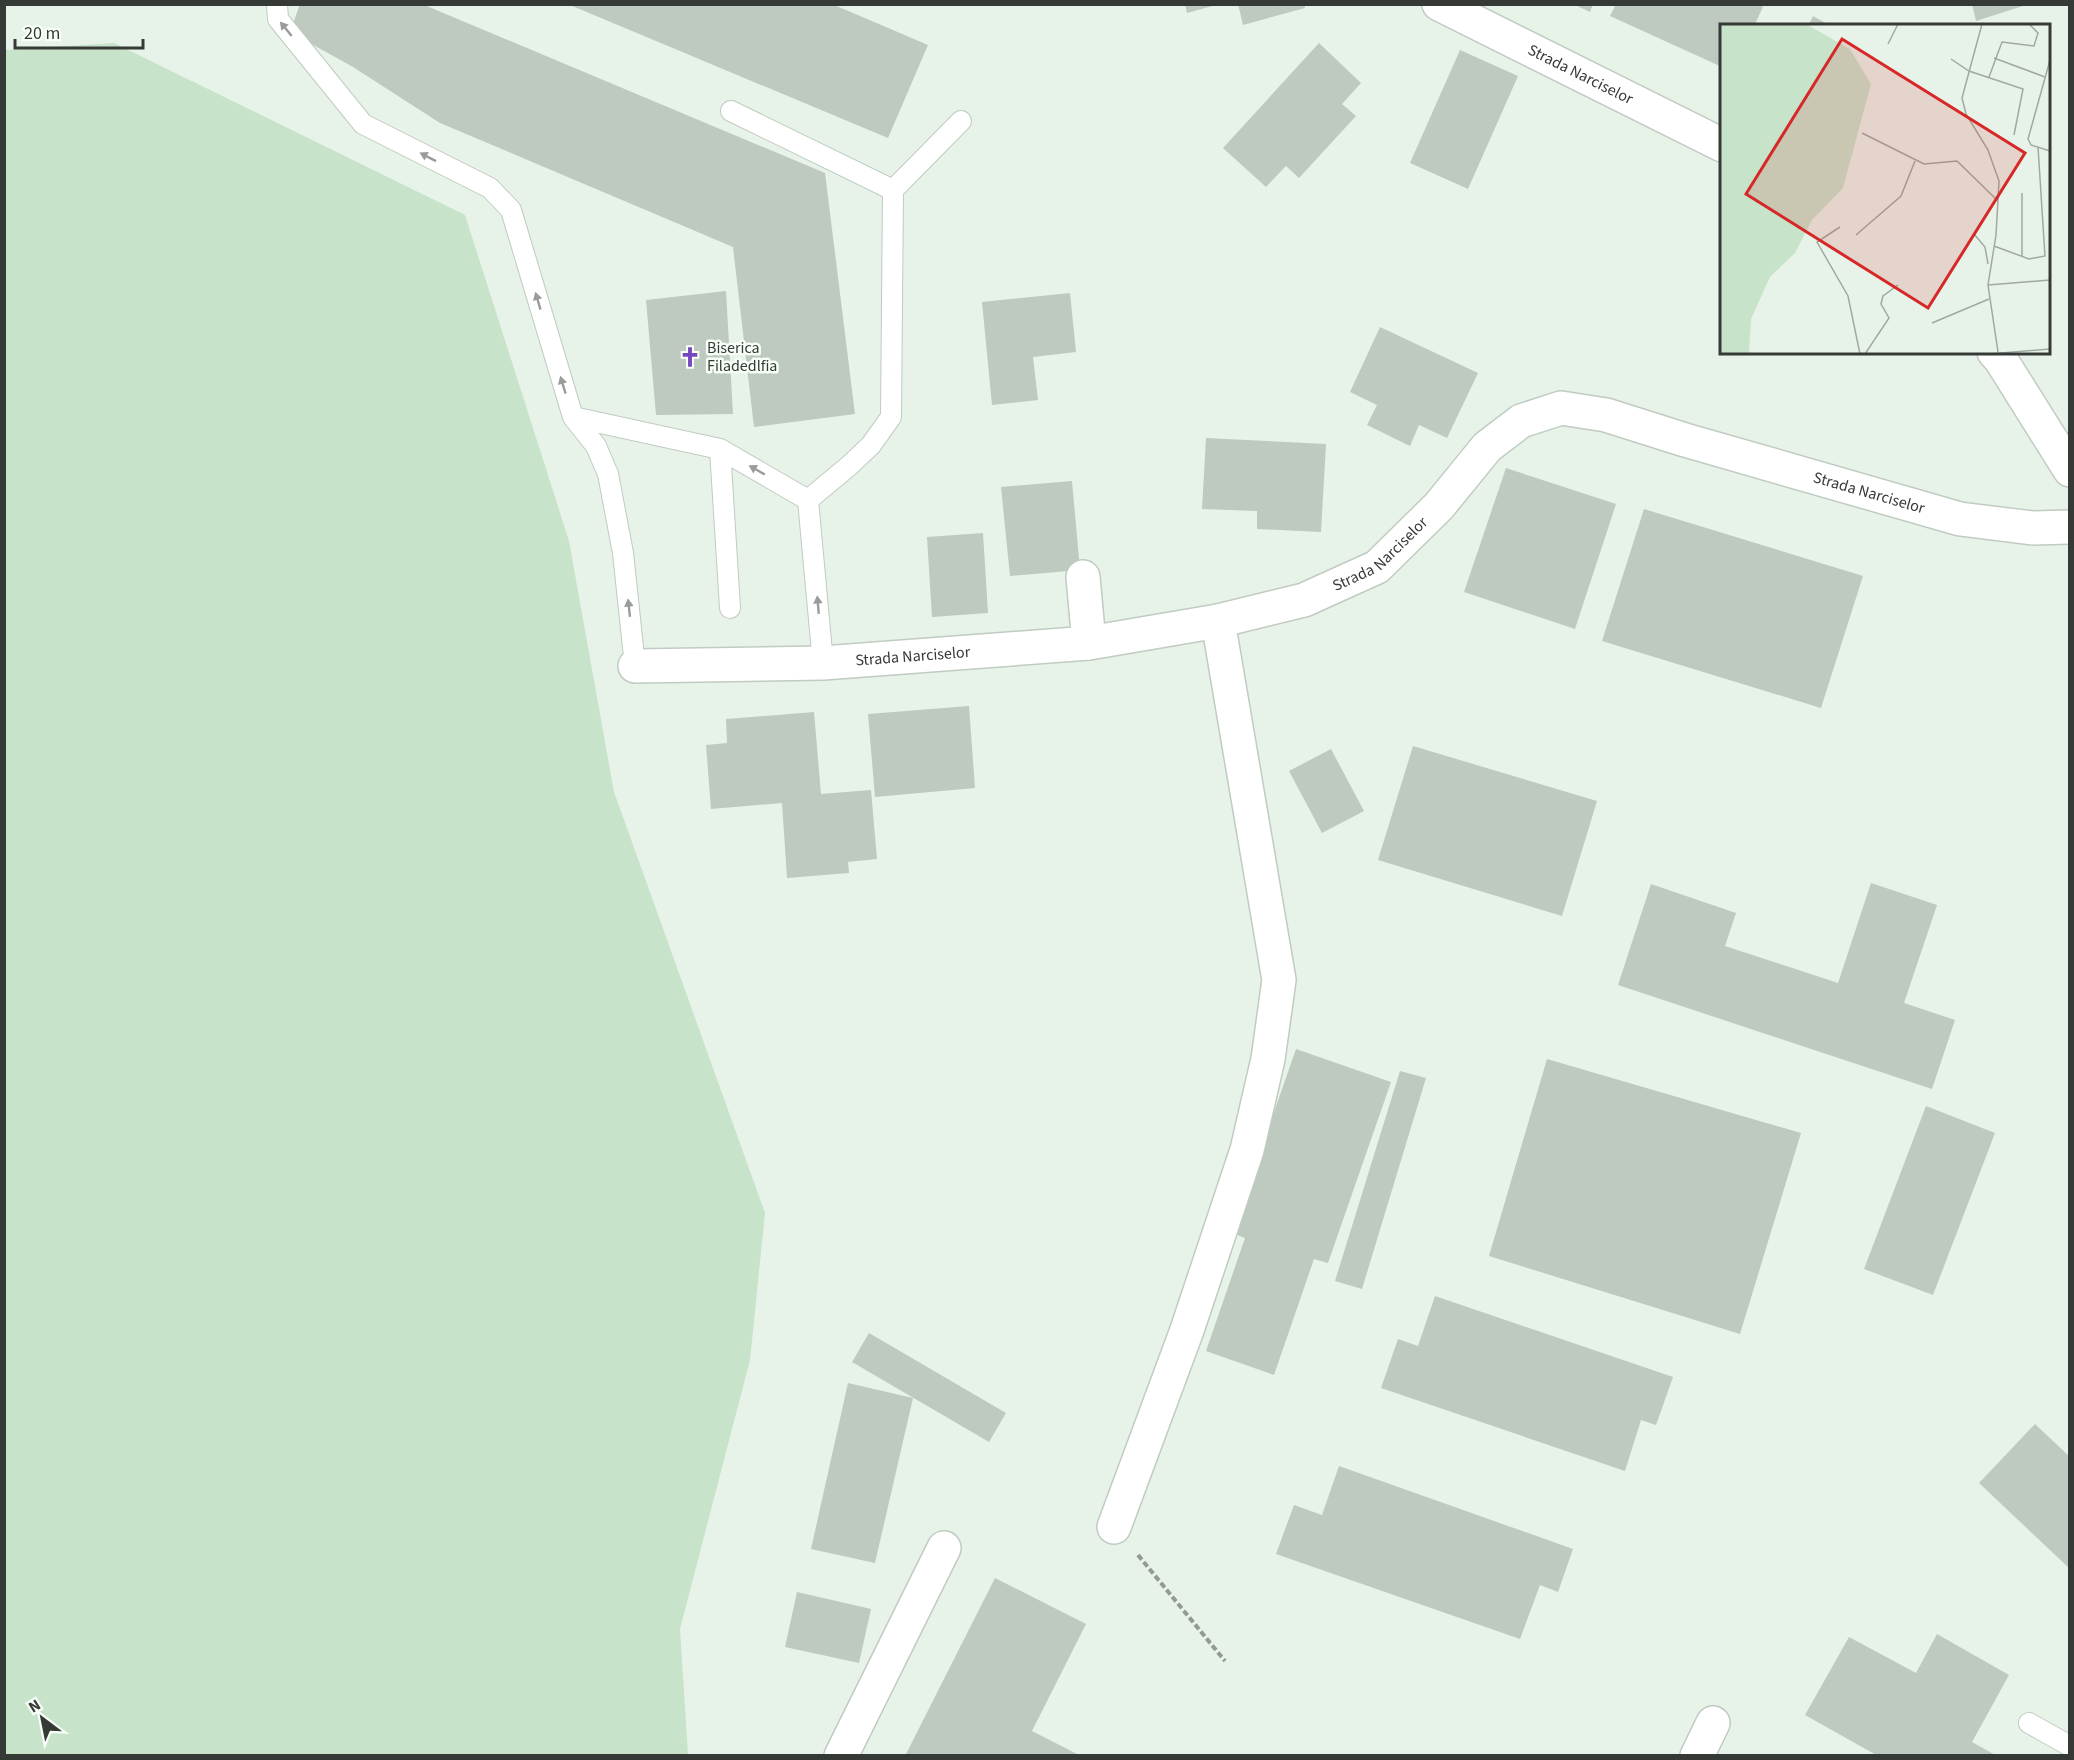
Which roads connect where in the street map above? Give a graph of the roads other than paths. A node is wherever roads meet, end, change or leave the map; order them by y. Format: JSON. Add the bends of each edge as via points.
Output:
{"nodes":[{"id":1,"x":277,"y":4,"type":"edge"},
{"id":2,"x":1439,"y":4,"type":"edge"},
{"id":3,"x":731,"y":111,"type":"dead end"},
{"id":4,"x":961,"y":121,"type":"dead end"},
{"id":5,"x":1720,"y":144,"type":"edge"},
{"id":6,"x":893,"y":190,"type":"junction"},
{"id":7,"x":1996,"y":354,"type":"edge"},
{"id":8,"x":573,"y":417,"type":"junction"},
{"id":9,"x":720,"y":449,"type":"junction"},
{"id":10,"x":2070,"y":470,"type":"edge"},
{"id":11,"x":808,"y":500,"type":"junction"},
{"id":12,"x":2070,"y":528,"type":"edge"},
{"id":13,"x":1083,"y":577,"type":"dead end"},
{"id":14,"x":730,"y":608,"type":"dead end"},
{"id":15,"x":1218,"y":621,"type":"junction"},
{"id":16,"x":1089,"y":643,"type":"junction"},
{"id":17,"x":824,"y":663,"type":"junction"},
{"id":18,"x":635,"y":666,"type":"joint"},
{"id":19,"x":1114,"y":1527,"type":"road end"},
{"id":20,"x":944,"y":1548,"type":"dead end"},
{"id":21,"x":1713,"y":1723,"type":"dead end"},
{"id":22,"x":2029,"y":1723,"type":"dead end"},
{"id":23,"x":2070,"y":1746,"type":"edge"},
{"id":24,"x":841,"y":1755,"type":"edge"},
{"id":25,"x":1697,"y":1755,"type":"edge"}],
"edges":[{"from":8,"to":1,"type":"lane","one_way":true,"via":[[512,210],[490,188],[363,124],[278,19]]},
{"from":2,"to":5,"type":"street","name":"Strada Narciselor"},
{"from":3,"to":6,"type":"lane"},
{"from":4,"to":6,"type":"lane"},
{"from":6,"to":11,"type":"lane","via":[[891,417],[871,445]]},
{"from":7,"to":10,"type":"street"},
{"from":8,"to":9,"type":"lane"},
{"from":18,"to":8,"type":"lane","one_way":true,"via":[[623,553],[608,474],[596,446]]},
{"from":11,"to":9,"type":"lane","one_way":true},
{"from":9,"to":14,"type":"lane"},
{"from":17,"to":11,"type":"lane","one_way":true},
{"from":12,"to":15,"type":"street","name":"Strada Narciselor","via":[[2032,528],[1960,519],[1606,415],[1561,408],[1521,421],[1487,447],[1439,506],[1377,567],[1304,600]]},
{"from":13,"to":16,"type":"street"},
{"from":15,"to":16,"type":"street","name":"Strada Narciselor"},
{"from":15,"to":19,"type":"street","via":[[1279,980],[1268,1059],[1247,1150],[1187,1330]]},
{"from":16,"to":17,"type":"street","name":"Strada Narciselor"},
{"from":17,"to":18,"type":"street","name":"Strada Narciselor"},
{"from":20,"to":24,"type":"street"},
{"from":21,"to":25,"type":"street"},
{"from":22,"to":23,"type":"lane"}]}
